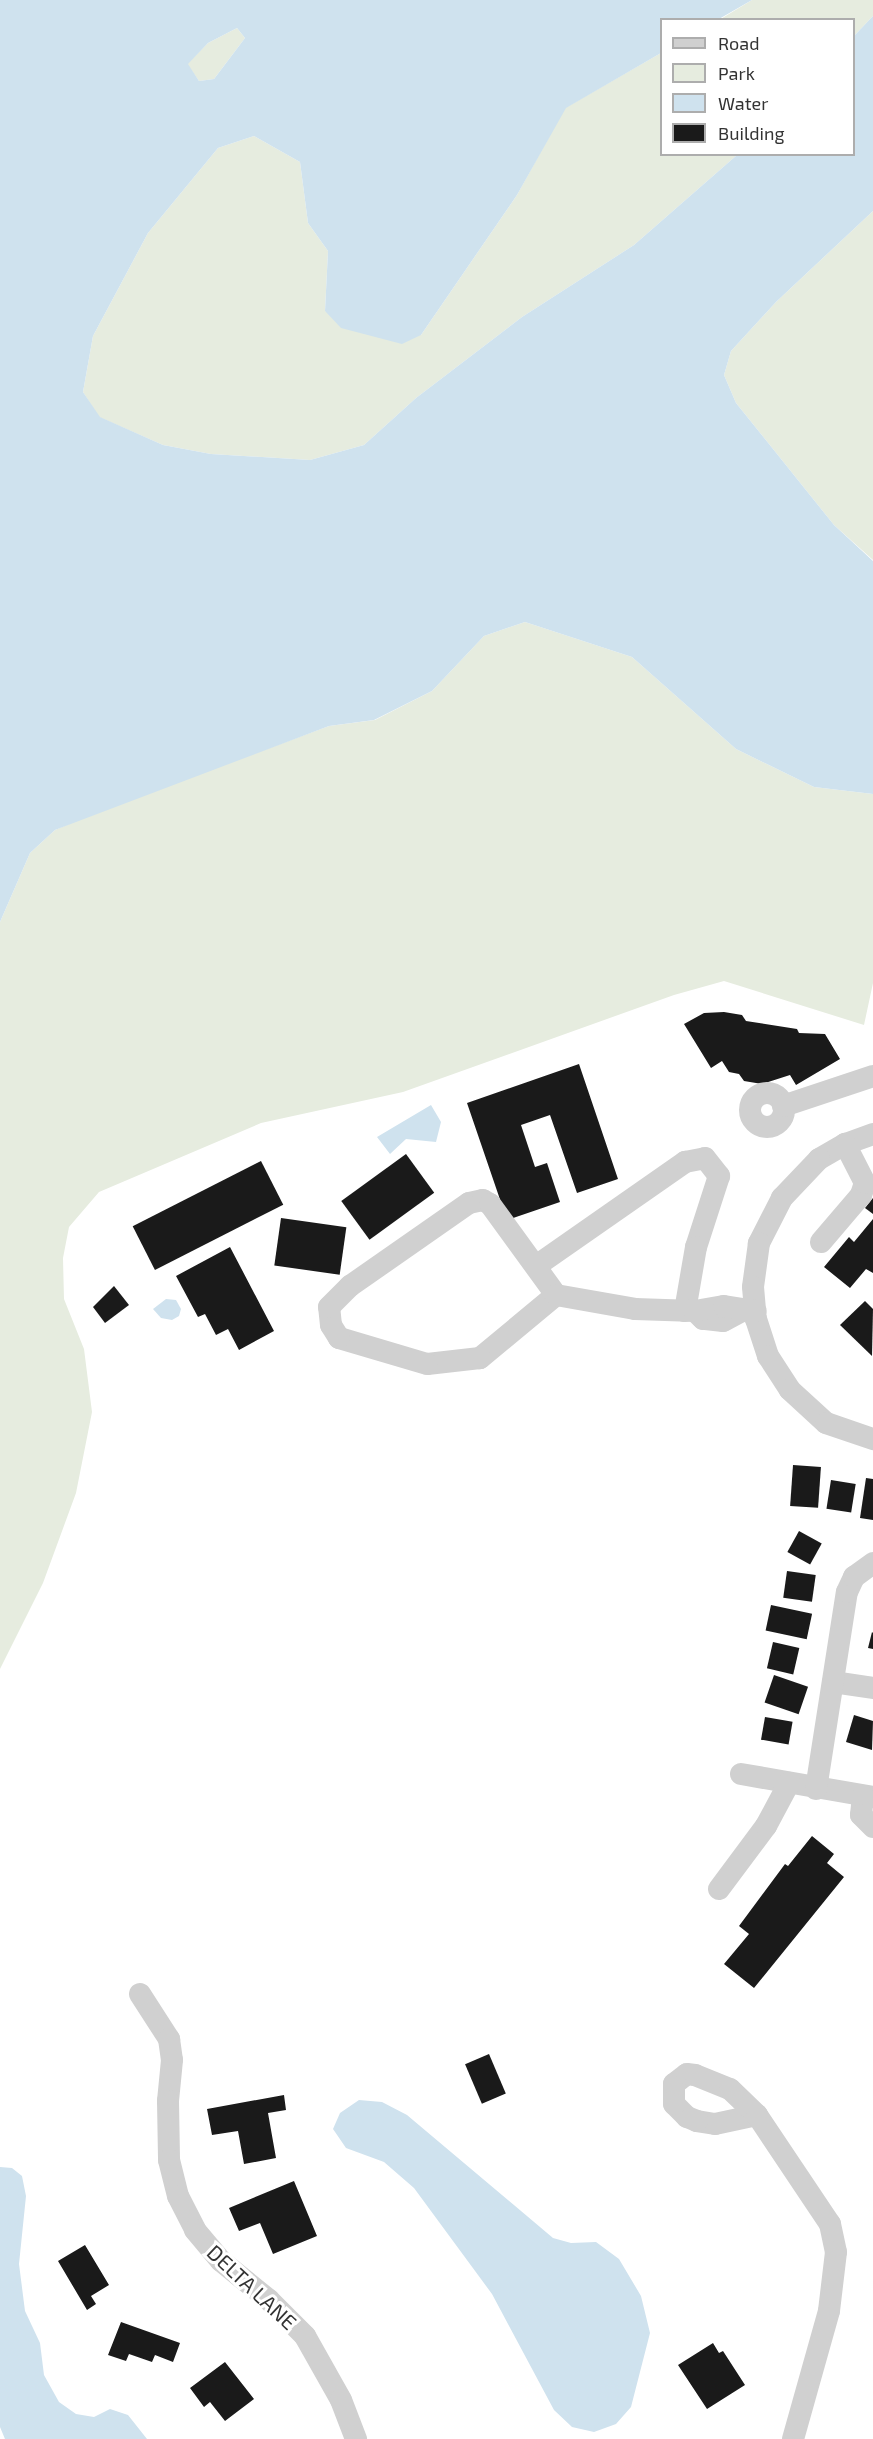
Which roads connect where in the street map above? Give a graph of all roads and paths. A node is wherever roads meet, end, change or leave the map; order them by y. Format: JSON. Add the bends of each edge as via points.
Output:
{"nodes":[{"id":1,"x":873,"y":1076,"type":"edge"},
{"id":2,"x":783,"y":1106,"type":"dead end"},
{"id":3,"x":873,"y":1134,"type":"edge"},
{"id":4,"x":845,"y":1144,"type":"junction"},
{"id":5,"x":821,"y":1242,"type":"dead end"},
{"id":6,"x":536,"y":1266,"type":"junction"},
{"id":7,"x":556,"y":1295,"type":"junction"},
{"id":8,"x":690,"y":1311,"type":"junction"},
{"id":9,"x":748,"y":1311,"type":"junction"},
{"id":10,"x":873,"y":1439,"type":"edge"},
{"id":11,"x":873,"y":1563,"type":"edge"},
{"id":12,"x":833,"y":1682,"type":"junction"},
{"id":13,"x":873,"y":1689,"type":"edge"},
{"id":14,"x":741,"y":1774,"type":"dead end"},
{"id":15,"x":789,"y":1783,"type":"junction"},
{"id":16,"x":816,"y":1789,"type":"junction"},
{"id":17,"x":868,"y":1797,"type":"edge"},
{"id":18,"x":873,"y":1827,"type":"edge"},
{"id":19,"x":719,"y":1889,"type":"dead end"},
{"id":20,"x":140,"y":1994,"type":"dead end"},
{"id":21,"x":757,"y":2115,"type":"dead end"},
{"id":22,"x":356,"y":2439,"type":"edge"},
{"id":23,"x":793,"y":2439,"type":"edge"}],
"edges":[{"from":1,"to":2,"type":"street"},
{"from":3,"to":4,"type":"street"},
{"from":4,"to":5,"type":"street","via":[[865,1183],[861,1195]]},
{"from":4,"to":9,"type":"street","via":[[806,1170],[770,1216],[756,1258]]},
{"from":6,"to":7,"type":"street"},
{"from":6,"to":7,"type":"street","via":[[490,1204],[483,1200],[469,1203],[337,1297],[329,1307],[331,1325],[339,1338],[404,1358],[427,1364],[457,1362],[480,1358]]},
{"from":6,"to":8,"type":"street","via":[[686,1162],[705,1158],[719,1176],[696,1247]]},
{"from":7,"to":8,"type":"street","via":[[635,1309]]},
{"from":8,"to":9,"type":"street","via":[[724,1306]]},
{"from":9,"to":10,"type":"street","via":[[774,1368],[800,1402],[826,1423]]},
{"from":11,"to":12,"type":"street","via":[[854,1577],[847,1592]]},
{"from":12,"to":13,"type":"street"},
{"from":12,"to":16,"type":"street"},
{"from":14,"to":15,"type":"street"},
{"from":15,"to":16,"type":"street"},
{"from":15,"to":19,"type":"street","via":[[766,1826]]},
{"from":16,"to":17,"type":"street"},
{"from":17,"to":18,"type":"street","via":[[861,1815]]},
{"from":20,"to":22,"type":"street","name":"DELTA LANE","via":[[169,2039],[169,2160],[178,2196],[195,2230],[221,2261],[305,2336],[332,2382]]},
{"from":21,"to":23,"type":"street","via":[[830,2224],[836,2252],[829,2311]]}]}
